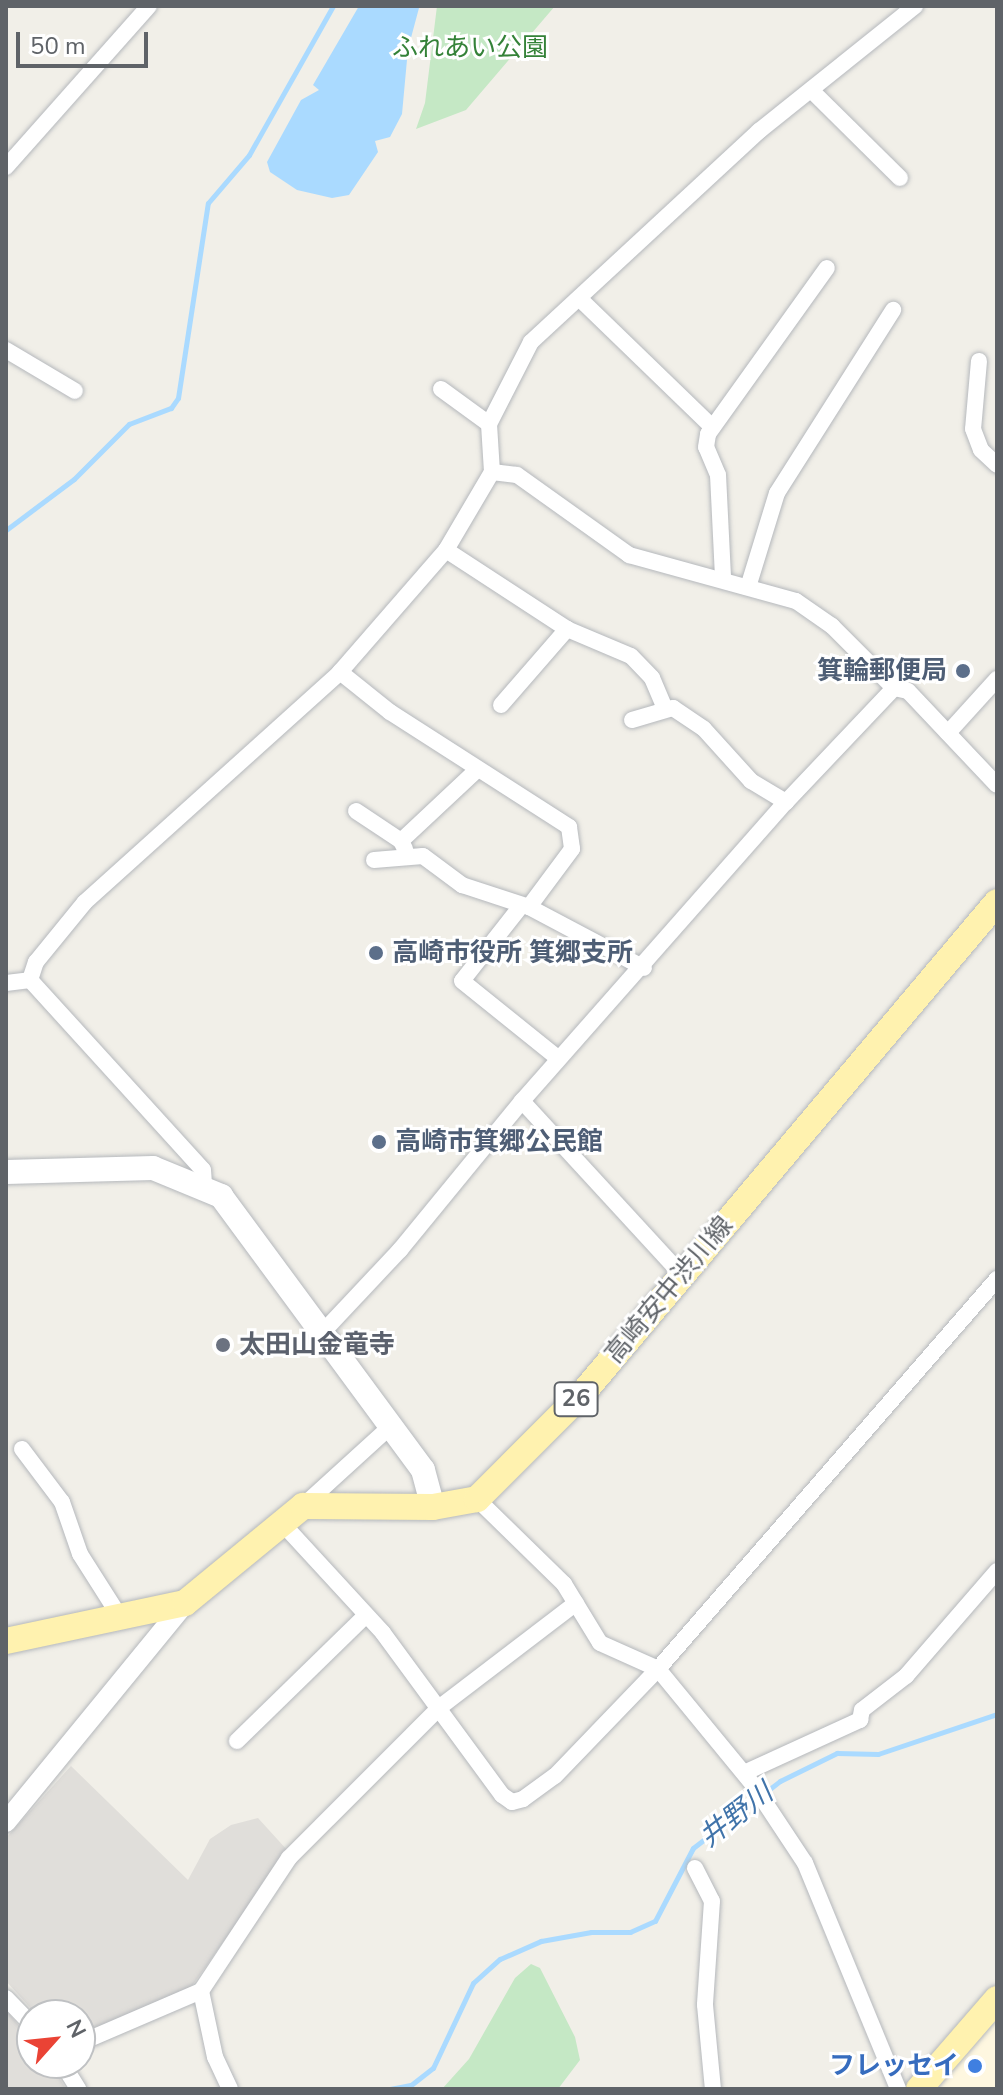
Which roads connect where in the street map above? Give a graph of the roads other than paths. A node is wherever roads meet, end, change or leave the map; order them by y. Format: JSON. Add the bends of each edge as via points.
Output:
{"nodes":[{"id":1,"x":149,"y":6,"type":"edge"},
{"id":2,"x":915,"y":6,"type":"edge"},
{"id":3,"x":811,"y":90,"type":"junction"},
{"id":4,"x":6,"y":167,"type":"edge"},
{"id":5,"x":900,"y":178,"type":"dead end"},
{"id":6,"x":827,"y":268,"type":"dead end"},
{"id":7,"x":580,"y":299,"type":"junction"},
{"id":8,"x":893,"y":310,"type":"dead end"},
{"id":9,"x":6,"y":350,"type":"edge"},
{"id":10,"x":979,"y":361,"type":"dead end"},
{"id":11,"x":441,"y":389,"type":"dead end"},
{"id":12,"x":75,"y":391,"type":"dead end"},
{"id":13,"x":489,"y":424,"type":"junction"},
{"id":14,"x":712,"y":427,"type":"junction"},
{"id":15,"x":997,"y":465,"type":"edge"},
{"id":16,"x":492,"y":472,"type":"junction"},
{"id":17,"x":446,"y":550,"type":"junction"},
{"id":18,"x":723,"y":577,"type":"junction"},
{"id":19,"x":749,"y":584,"type":"junction"},
{"id":20,"x":567,"y":629,"type":"junction"},
{"id":21,"x":340,"y":672,"type":"junction"},
{"id":22,"x":997,"y":679,"type":"edge"},
{"id":23,"x":894,"y":688,"type":"junction"},
{"id":24,"x":501,"y":705,"type":"dead end"},
{"id":25,"x":665,"y":708,"type":"junction"},
{"id":26,"x":632,"y":720,"type":"dead end"},
{"id":27,"x":948,"y":733,"type":"junction"},
{"id":28,"x":477,"y":770,"type":"junction"},
{"id":29,"x":997,"y":785,"type":"edge"},
{"id":30,"x":786,"y":802,"type":"junction"},
{"id":31,"x":356,"y":811,"type":"dead end"},
{"id":32,"x":404,"y":848,"type":"junction"},
{"id":33,"x":374,"y":860,"type":"dead end"},
{"id":34,"x":997,"y":902,"type":"edge"},
{"id":35,"x":525,"y":906,"type":"junction"},
{"id":36,"x":644,"y":968,"type":"junction"},
{"id":37,"x":30,"y":980,"type":"junction"},
{"id":38,"x":6,"y":983,"type":"edge"},
{"id":39,"x":559,"y":1059,"type":"junction"},
{"id":40,"x":522,"y":1101,"type":"junction"},
{"id":41,"x":6,"y":1172,"type":"edge"},
{"id":42,"x":204,"y":1184,"type":"junction"},
{"id":43,"x":683,"y":1276,"type":"junction"},
{"id":44,"x":997,"y":1279,"type":"edge"},
{"id":45,"x":322,"y":1333,"type":"junction"},
{"id":46,"x":391,"y":1426,"type":"junction"},
{"id":47,"x":22,"y":1449,"type":"dead end"},
{"id":48,"x":477,"y":1499,"type":"junction"},
{"id":49,"x":303,"y":1506,"type":"junction"},
{"id":50,"x":433,"y":1507,"type":"junction"},
{"id":51,"x":282,"y":1523,"type":"junction"},
{"id":52,"x":997,"y":1571,"type":"edge"},
{"id":53,"x":185,"y":1603,"type":"junction"},
{"id":54,"x":576,"y":1603,"type":"junction"},
{"id":55,"x":366,"y":1615,"type":"junction"},
{"id":56,"x":120,"y":1617,"type":"junction"},
{"id":57,"x":6,"y":1641,"type":"edge"},
{"id":58,"x":658,"y":1669,"type":"junction"},
{"id":59,"x":440,"y":1707,"type":"junction"},
{"id":60,"x":237,"y":1741,"type":"dead end"},
{"id":61,"x":749,"y":1780,"type":"junction"},
{"id":62,"x":6,"y":1822,"type":"edge"},
{"id":63,"x":695,"y":1868,"type":"dead end"},
{"id":64,"x":201,"y":1991,"type":"junction"},
{"id":65,"x":997,"y":1999,"type":"edge"},
{"id":66,"x":96,"y":2036,"type":"edge"},
{"id":67,"x":230,"y":2089,"type":"edge"},
{"id":68,"x":713,"y":2089,"type":"edge"},
{"id":69,"x":898,"y":2089,"type":"edge"},
{"id":70,"x":919,"y":2089,"type":"edge"}],
"edges":[{"from":1,"to":4,"type":"street"},
{"from":2,"to":3,"type":"street"},
{"from":3,"to":5,"type":"street"},
{"from":3,"to":7,"type":"street"},
{"from":6,"to":14,"type":"street"},
{"from":7,"to":13,"type":"street","via":[[551,321],[518,360]]},
{"from":7,"to":14,"type":"street"},
{"from":8,"to":19,"type":"street","via":[[777,493]]},
{"from":9,"to":12,"type":"street"},
{"from":10,"to":15,"type":"street","via":[[973,429],[981,450]]},
{"from":11,"to":13,"type":"street"},
{"from":13,"to":16,"type":"street"},
{"from":14,"to":18,"type":"street","via":[[706,447],[718,475]]},
{"from":16,"to":17,"type":"street"},
{"from":16,"to":18,"type":"street","via":[[517,475],[629,555],[667,569]]},
{"from":17,"to":20,"type":"street"},
{"from":17,"to":21,"type":"street"},
{"from":18,"to":19,"type":"street"},
{"from":19,"to":23,"type":"street","via":[[796,601],[832,626]]},
{"from":20,"to":24,"type":"street"},
{"from":20,"to":25,"type":"street","via":[[644,666]]},
{"from":21,"to":28,"type":"street"},
{"from":21,"to":37,"type":"street","via":[[85,902],[36,962]]},
{"from":22,"to":27,"type":"street"},
{"from":23,"to":27,"type":"street","via":[[908,691]]},
{"from":23,"to":30,"type":"street"},
{"from":25,"to":26,"type":"street"},
{"from":25,"to":30,"type":"street","via":[[691,718],[737,769]]},
{"from":27,"to":29,"type":"street"},
{"from":28,"to":32,"type":"street"},
{"from":28,"to":35,"type":"street","via":[[573,835],[572,849]]},
{"from":30,"to":36,"type":"street"},
{"from":31,"to":32,"type":"street"},
{"from":32,"to":33,"type":"street"},
{"from":32,"to":35,"type":"street","via":[[462,885]]},
{"from":34,"to":43,"type":"main road","name":"高崎安中渋川線","number":"26"},
{"from":35,"to":36,"type":"street"},
{"from":35,"to":39,"type":"street","via":[[462,981]]},
{"from":36,"to":39,"type":"street"},
{"from":37,"to":38,"type":"street"},
{"from":37,"to":42,"type":"street","via":[[203,1170]]},
{"from":39,"to":40,"type":"street"},
{"from":40,"to":43,"type":"street"},
{"from":40,"to":45,"type":"street","via":[[400,1250]]},
{"from":41,"to":42,"type":"main road","via":[[127,1166]]},
{"from":42,"to":45,"type":"main road","via":[[238,1213]]},
{"from":43,"to":48,"type":"main road","name":"高崎安中渋川線","number":"26","via":[[583,1393]]},
{"from":44,"to":58,"type":"street"},
{"from":45,"to":46,"type":"main road"},
{"from":46,"to":49,"type":"street"},
{"from":46,"to":50,"type":"main road","via":[[423,1470]]},
{"from":47,"to":56,"type":"street","via":[[62,1502],[80,1554]]},
{"from":48,"to":50,"type":"main road"},
{"from":48,"to":54,"type":"street","via":[[552,1570]]},
{"from":49,"to":50,"type":"main road"},
{"from":49,"to":51,"type":"main road"},
{"from":51,"to":53,"type":"main road"},
{"from":51,"to":55,"type":"street"},
{"from":52,"to":61,"type":"street","via":[[906,1676],[862,1710],[860,1720]]},
{"from":53,"to":56,"type":"main road"},
{"from":53,"to":62,"type":"street"},
{"from":54,"to":58,"type":"street","via":[[600,1643]]},
{"from":54,"to":59,"type":"street"},
{"from":55,"to":59,"type":"street"},
{"from":55,"to":60,"type":"street"},
{"from":56,"to":57,"type":"main road"},
{"from":58,"to":59,"type":"street","via":[[555,1776],[533,1795],[512,1802]]},
{"from":58,"to":61,"type":"street"},
{"from":59,"to":64,"type":"street","via":[[289,1858]]},
{"from":61,"to":69,"type":"street","via":[[805,1863]]},
{"from":63,"to":68,"type":"street","via":[[712,1901],[705,2005]]},
{"from":64,"to":66,"type":"street"},
{"from":64,"to":67,"type":"street","via":[[215,2057]]},
{"from":65,"to":70,"type":"main road"}]}
